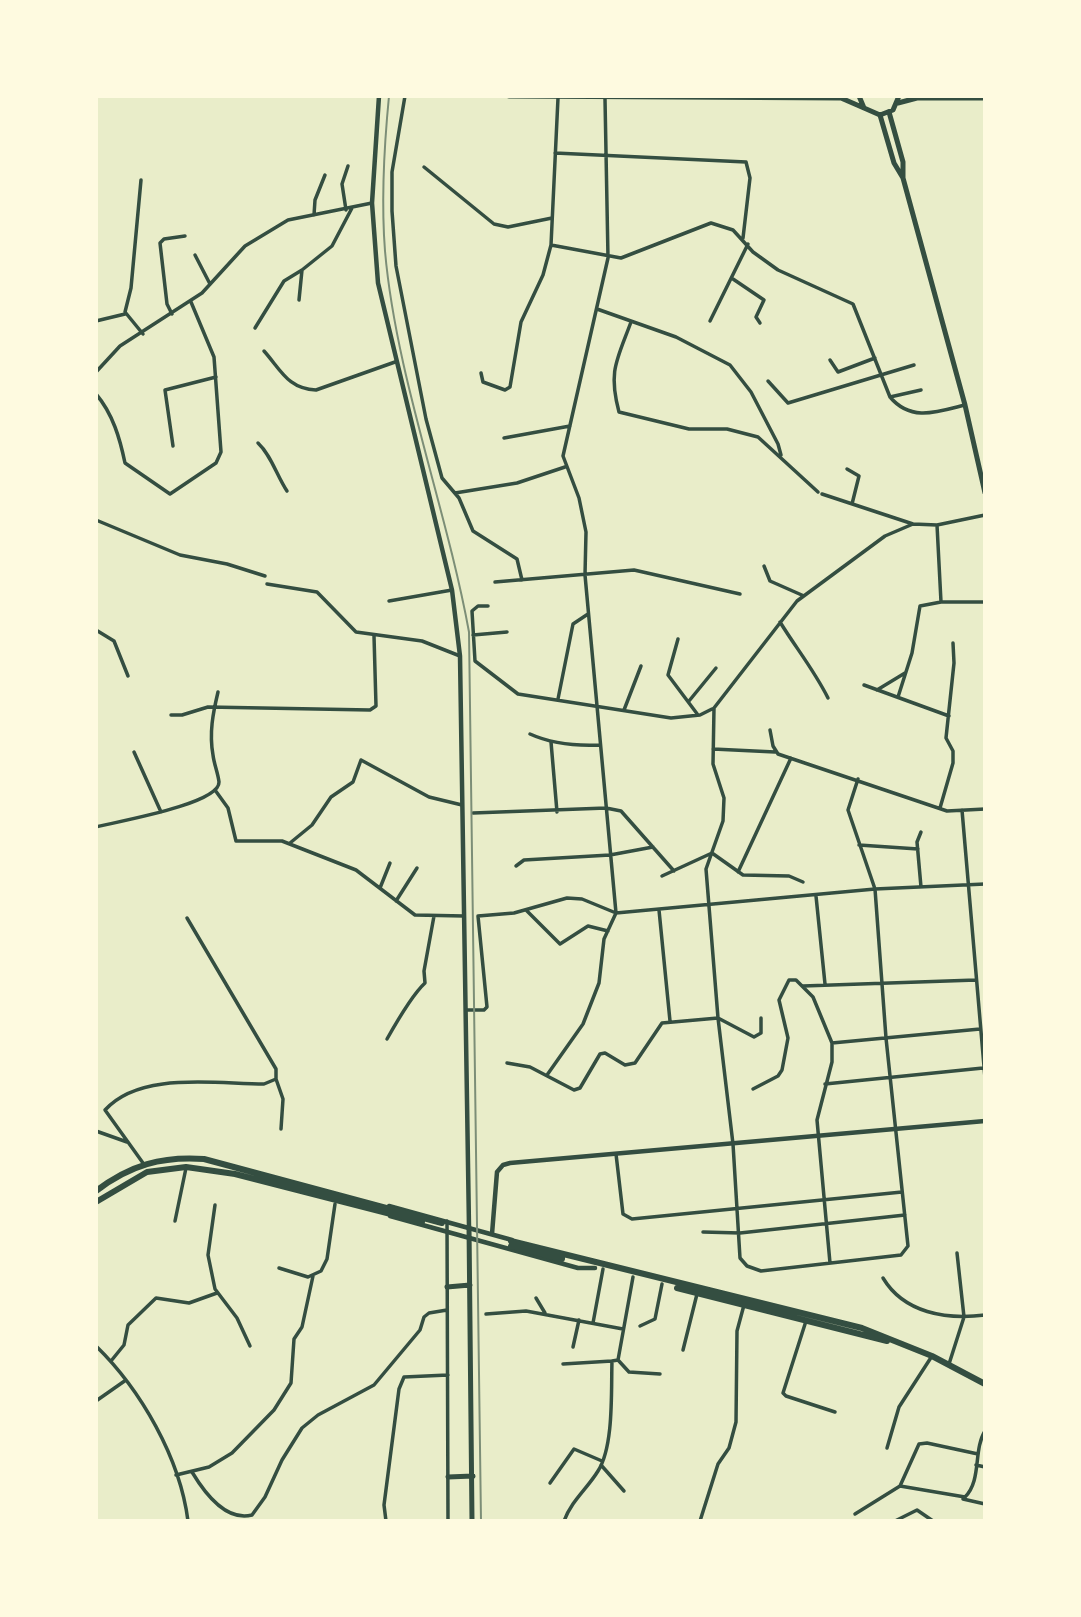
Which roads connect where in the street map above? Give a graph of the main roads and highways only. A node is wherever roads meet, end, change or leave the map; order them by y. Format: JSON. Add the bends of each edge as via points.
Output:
{"nodes":[{"id":1,"x":509,"y":96,"type":"edge"},
{"id":2,"x":859,"y":96,"type":"edge"},
{"id":3,"x":985,"y":97,"type":"edge"},
{"id":4,"x":690,"y":98,"type":"edge"},
{"id":5,"x":899,"y":100,"type":"edge"},
{"id":6,"x":864,"y":108,"type":"junction"},
{"id":7,"x":889,"y":112,"type":"junction"},
{"id":8,"x":880,"y":115,"type":"junction"},
{"id":9,"x":903,"y":178,"type":"junction"},
{"id":10,"x":982,"y":465,"type":"edge"},
{"id":11,"x":985,"y":493,"type":"edge"},
{"id":12,"x":143,"y":1163,"type":"junction"},
{"id":13,"x":147,"y":1172,"type":"junction"},
{"id":14,"x":96,"y":1191,"type":"edge"},
{"id":15,"x":354,"y":1200,"type":"junction"},
{"id":16,"x":96,"y":1202,"type":"edge"},
{"id":17,"x":444,"y":1226,"type":"road end"},
{"id":18,"x":469,"y":1227,"type":"road end"},
{"id":19,"x":511,"y":1244,"type":"dead end"},
{"id":20,"x":598,"y":1267,"type":"junction"},
{"id":21,"x":470,"y":1285,"type":"junction"},
{"id":22,"x":447,"y":1287,"type":"road end"},
{"id":23,"x":903,"y":1344,"type":"junction"},
{"id":24,"x":985,"y":1384,"type":"edge"},
{"id":25,"x":473,"y":1476,"type":"junction"},
{"id":26,"x":448,"y":1477,"type":"road end"},
{"id":27,"x":472,"y":1521,"type":"edge"}],
"edges":[{"from":1,"to":4,"type":"main road"},
{"from":2,"to":6,"type":"main road"},
{"from":3,"to":5,"type":"main road"},
{"from":4,"to":6,"type":"main road","via":[[841,97]]},
{"from":5,"to":7,"type":"main road"},
{"from":6,"to":8,"type":"main road"},
{"from":7,"to":8,"type":"main road"},
{"from":7,"to":9,"type":"main road"},
{"from":8,"to":9,"type":"main road"},
{"from":9,"to":10,"type":"main road"},
{"from":10,"to":11,"type":"main road"},
{"from":12,"to":13,"type":"highway"},
{"from":12,"to":14,"type":"highway"},
{"from":12,"to":15,"type":"highway","via":[[204,1158]]},
{"from":13,"to":15,"type":"highway","via":[[186,1167]]},
{"from":13,"to":16,"type":"highway"},
{"from":15,"to":17,"type":"highway"},
{"from":18,"to":21,"type":"main road"},
{"from":19,"to":20,"type":"highway"},
{"from":20,"to":23,"type":"highway"},
{"from":20,"to":23,"type":"highway","via":[[862,1328]]},
{"from":21,"to":22,"type":"main road"},
{"from":21,"to":25,"type":"main road"},
{"from":23,"to":24,"type":"highway"},
{"from":25,"to":26,"type":"main road"},
{"from":25,"to":27,"type":"main road"}]}
